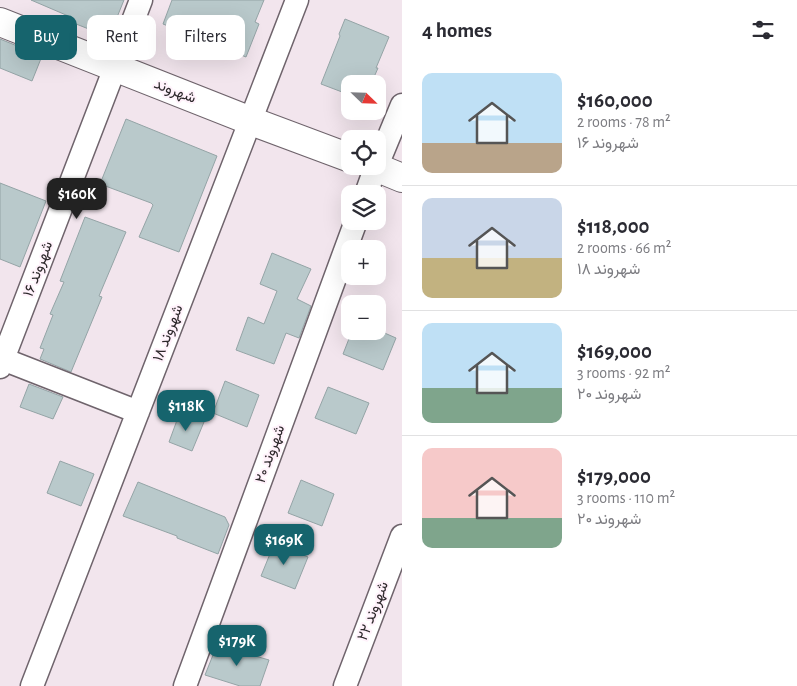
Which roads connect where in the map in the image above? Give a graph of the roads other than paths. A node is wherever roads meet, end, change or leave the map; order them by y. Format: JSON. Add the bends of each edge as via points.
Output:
{"nodes":[{"id":1,"x":141,"y":0,"type":"edge"},
{"id":2,"x":296,"y":0,"type":"edge"},
{"id":3,"x":0,"y":22,"type":"edge"},
{"id":4,"x":116,"y":68,"type":"junction"},
{"id":5,"x":402,"y":105,"type":"edge"},
{"id":6,"x":251,"y":121,"type":"junction"},
{"id":7,"x":386,"y":143,"type":"edge"},
{"id":8,"x":341,"y":155,"type":"edge"},
{"id":9,"x":386,"y":171,"type":"edge"},
{"id":10,"x":402,"y":178,"type":"edge"},
{"id":11,"x":353,"y":230,"type":"edge"},
{"id":12,"x":1,"y":361,"type":"edge"},
{"id":13,"x":138,"y":412,"type":"junction"},
{"id":14,"x":402,"y":536,"type":"edge"},
{"id":15,"x":32,"y":686,"type":"edge"},
{"id":16,"x":185,"y":686,"type":"edge"},
{"id":17,"x":345,"y":686,"type":"edge"}],
"edges":[{"from":1,"to":4,"type":"street","name":"شهروند ۱۶"},
{"from":2,"to":6,"type":"street","name":"شهروند ۱۸"},
{"from":3,"to":4,"type":"street","name":"شهروند"},
{"from":4,"to":6,"type":"street","name":"شهروند"},
{"from":4,"to":12,"type":"street","name":"شهروند ۱۶"},
{"from":5,"to":7,"type":"street"},
{"from":6,"to":8,"type":"street","name":"شهروند"},
{"from":6,"to":13,"type":"street","name":"شهروند ۱۸"},
{"from":9,"to":10,"type":"street"},
{"from":11,"to":16,"type":"street","name":"شهروند ۲۰"},
{"from":12,"to":13,"type":"street"},
{"from":13,"to":15,"type":"street","name":"شهروند ۱۸"},
{"from":14,"to":17,"type":"street","name":"شهروند ۲۲"}]}
